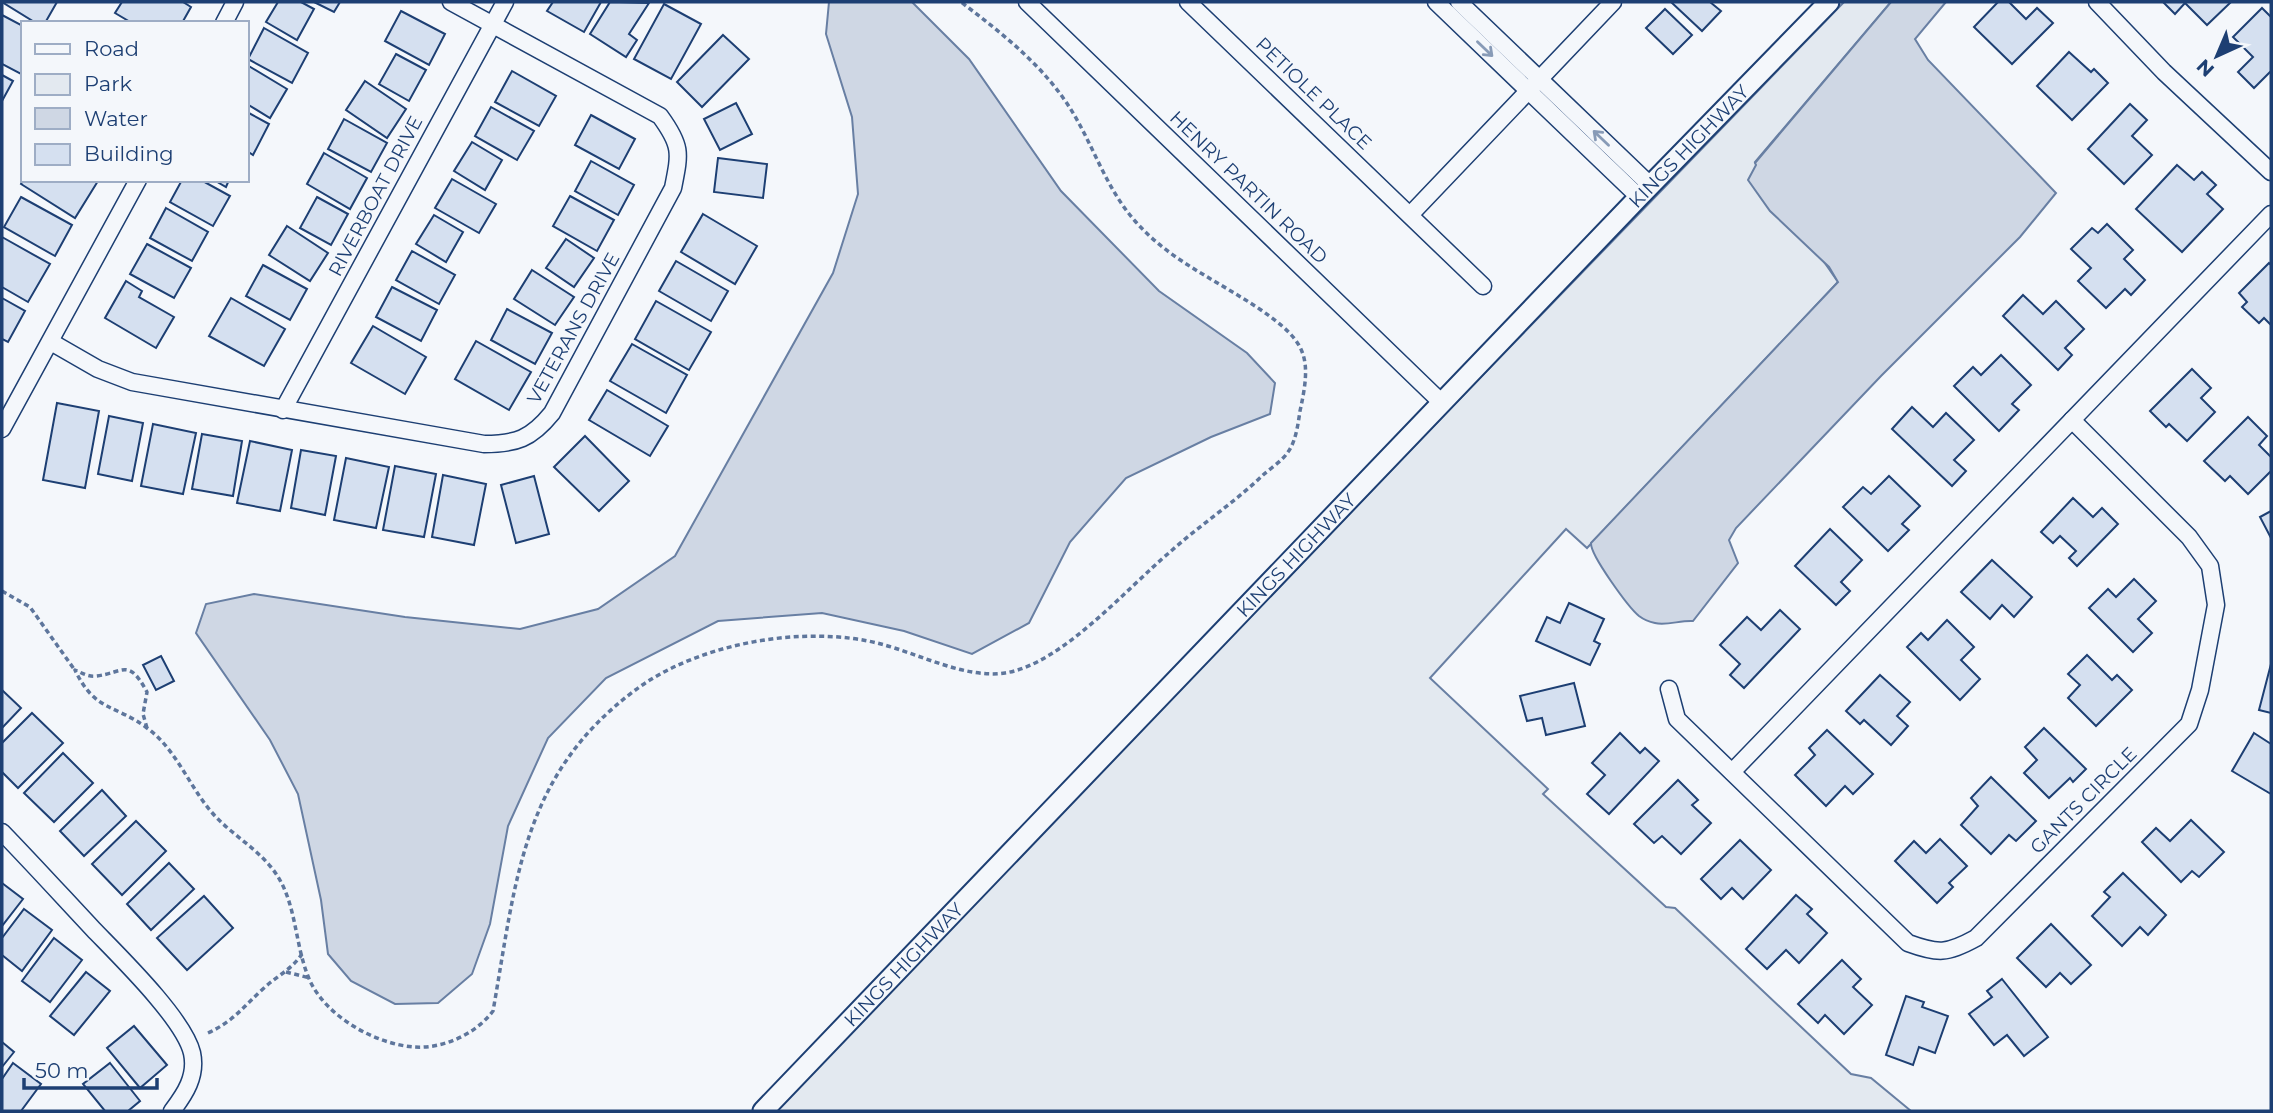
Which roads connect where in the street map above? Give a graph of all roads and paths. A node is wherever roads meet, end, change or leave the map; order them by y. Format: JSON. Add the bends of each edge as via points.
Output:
{"nodes":[{"id":1,"x":235,"y":2,"type":"edge"},
{"id":2,"x":451,"y":2,"type":"edge"},
{"id":3,"x":505,"y":2,"type":"edge"},
{"id":4,"x":961,"y":2,"type":"edge"},
{"id":5,"x":1027,"y":2,"type":"edge"},
{"id":6,"x":1188,"y":2,"type":"edge"},
{"id":7,"x":1436,"y":2,"type":"edge"},
{"id":8,"x":1459,"y":2,"type":"edge"},
{"id":9,"x":1613,"y":2,"type":"edge"},
{"id":10,"x":1829,"y":2,"type":"edge"},
{"id":11,"x":2096,"y":2,"type":"edge"},
{"id":12,"x":224,"y":21,"type":"edge"},
{"id":13,"x":492,"y":24,"type":"junction"},
{"id":14,"x":1533,"y":84,"type":"junction"},
{"id":15,"x":2271,"y":172,"type":"edge"},
{"id":16,"x":137,"y":182,"type":"edge"},
{"id":17,"x":1644,"y":191,"type":"junction"},
{"id":18,"x":2271,"y":214,"type":"edge"},
{"id":19,"x":1410,"y":215,"type":"junction"},
{"id":20,"x":1483,"y":286,"type":"dead end"},
{"id":21,"x":51,"y":342,"type":"junction"},
{"id":22,"x":1442,"y":403,"type":"junction"},
{"id":23,"x":283,"y":410,"type":"junction"},
{"id":24,"x":2072,"y":420,"type":"junction"},
{"id":25,"x":2,"y":429,"type":"edge"},
{"id":26,"x":2,"y":590,"type":"edge"},
{"id":27,"x":74,"y":669,"type":"dead end"},
{"id":28,"x":1670,"y":689,"type":"dead end"},
{"id":29,"x":147,"y":727,"type":"junction"},
{"id":30,"x":1732,"y":772,"type":"junction"},
{"id":31,"x":2,"y":832,"type":"edge"},
{"id":32,"x":303,"y":953,"type":"junction"},
{"id":33,"x":286,"y":972,"type":"junction"},
{"id":34,"x":310,"y":978,"type":"junction"},
{"id":35,"x":208,"y":1033,"type":"dead end"},
{"id":36,"x":172,"y":1111,"type":"edge"},
{"id":37,"x":763,"y":1111,"type":"edge"}],
"edges":[{"from":1,"to":12,"type":"street"},
{"from":2,"to":13,"type":"street","name":"VETERANS DRIVE"},
{"from":3,"to":13,"type":"street","name":"RIVERBOAT DRIVE"},
{"from":4,"to":34,"type":"path","via":[[1012,41],[1045,74],[1084,131],[1110,188],[1153,241],[1262,311],[1296,339],[1306,358],[1306,387],[1289,451],[1077,635],[1023,669],[979,674],[852,638],[767,639],[716,650],[634,691],[585,733],[556,773],[537,811],[517,879],[493,1011],[472,1031],[423,1047],[370,1036],[322,998]]},
{"from":5,"to":22,"type":"street","name":"HENRY PARTIN ROAD"},
{"from":6,"to":19,"type":"street","name":"PETIOLE PLACE"},
{"from":7,"to":14,"type":"street","one_way":true},
{"from":8,"to":14,"type":"street"},
{"from":9,"to":14,"type":"street"},
{"from":10,"to":17,"type":"street","name":"KINGS HIGHWAY"},
{"from":11,"to":15,"type":"street"},
{"from":13,"to":23,"type":"street","name":"RIVERBOAT DRIVE"},
{"from":13,"to":23,"type":"street","name":"VETERANS DRIVE","via":[[660,116],[675,137],[679,159],[673,188],[552,413],[524,438],[508,444],[484,444]]},
{"from":14,"to":17,"type":"street"},
{"from":14,"to":19,"type":"street"},
{"from":16,"to":21,"type":"street"},
{"from":17,"to":22,"type":"street","name":"KINGS HIGHWAY"},
{"from":18,"to":24,"type":"street"},
{"from":19,"to":20,"type":"street","name":"PETIOLE PLACE"},
{"from":21,"to":23,"type":"street","name":"VETERANS DRIVE","via":[[132,382]]},
{"from":21,"to":25,"type":"street"},
{"from":22,"to":37,"type":"street","name":"KINGS HIGHWAY"},
{"from":24,"to":30,"type":"street"},
{"from":24,"to":30,"type":"street","name":"GANTS CIRCLE","via":[[2189,537],[2210,566],[2216,605],[2189,724],[1976,938],[1952,951],[1933,952],[1908,943]]},
{"from":26,"to":27,"type":"path","via":[[30,607]]},
{"from":28,"to":30,"type":"street","name":"GANTS CIRCLE","via":[[1677,719]]},
{"from":29,"to":29,"type":"path","via":[[143,714],[147,692],[136,675],[118,669],[87,676],[75,670],[92,698]]},
{"from":29,"to":32,"type":"path","via":[[169,749],[218,820],[279,877]]},
{"from":31,"to":36,"type":"street","via":[[141,980],[183,1032],[192,1054],[193,1075]]},
{"from":32,"to":33,"type":"path"},
{"from":32,"to":34,"type":"path"},
{"from":33,"to":34,"type":"path"},
{"from":33,"to":35,"type":"path","via":[[234,1018]]}]}
